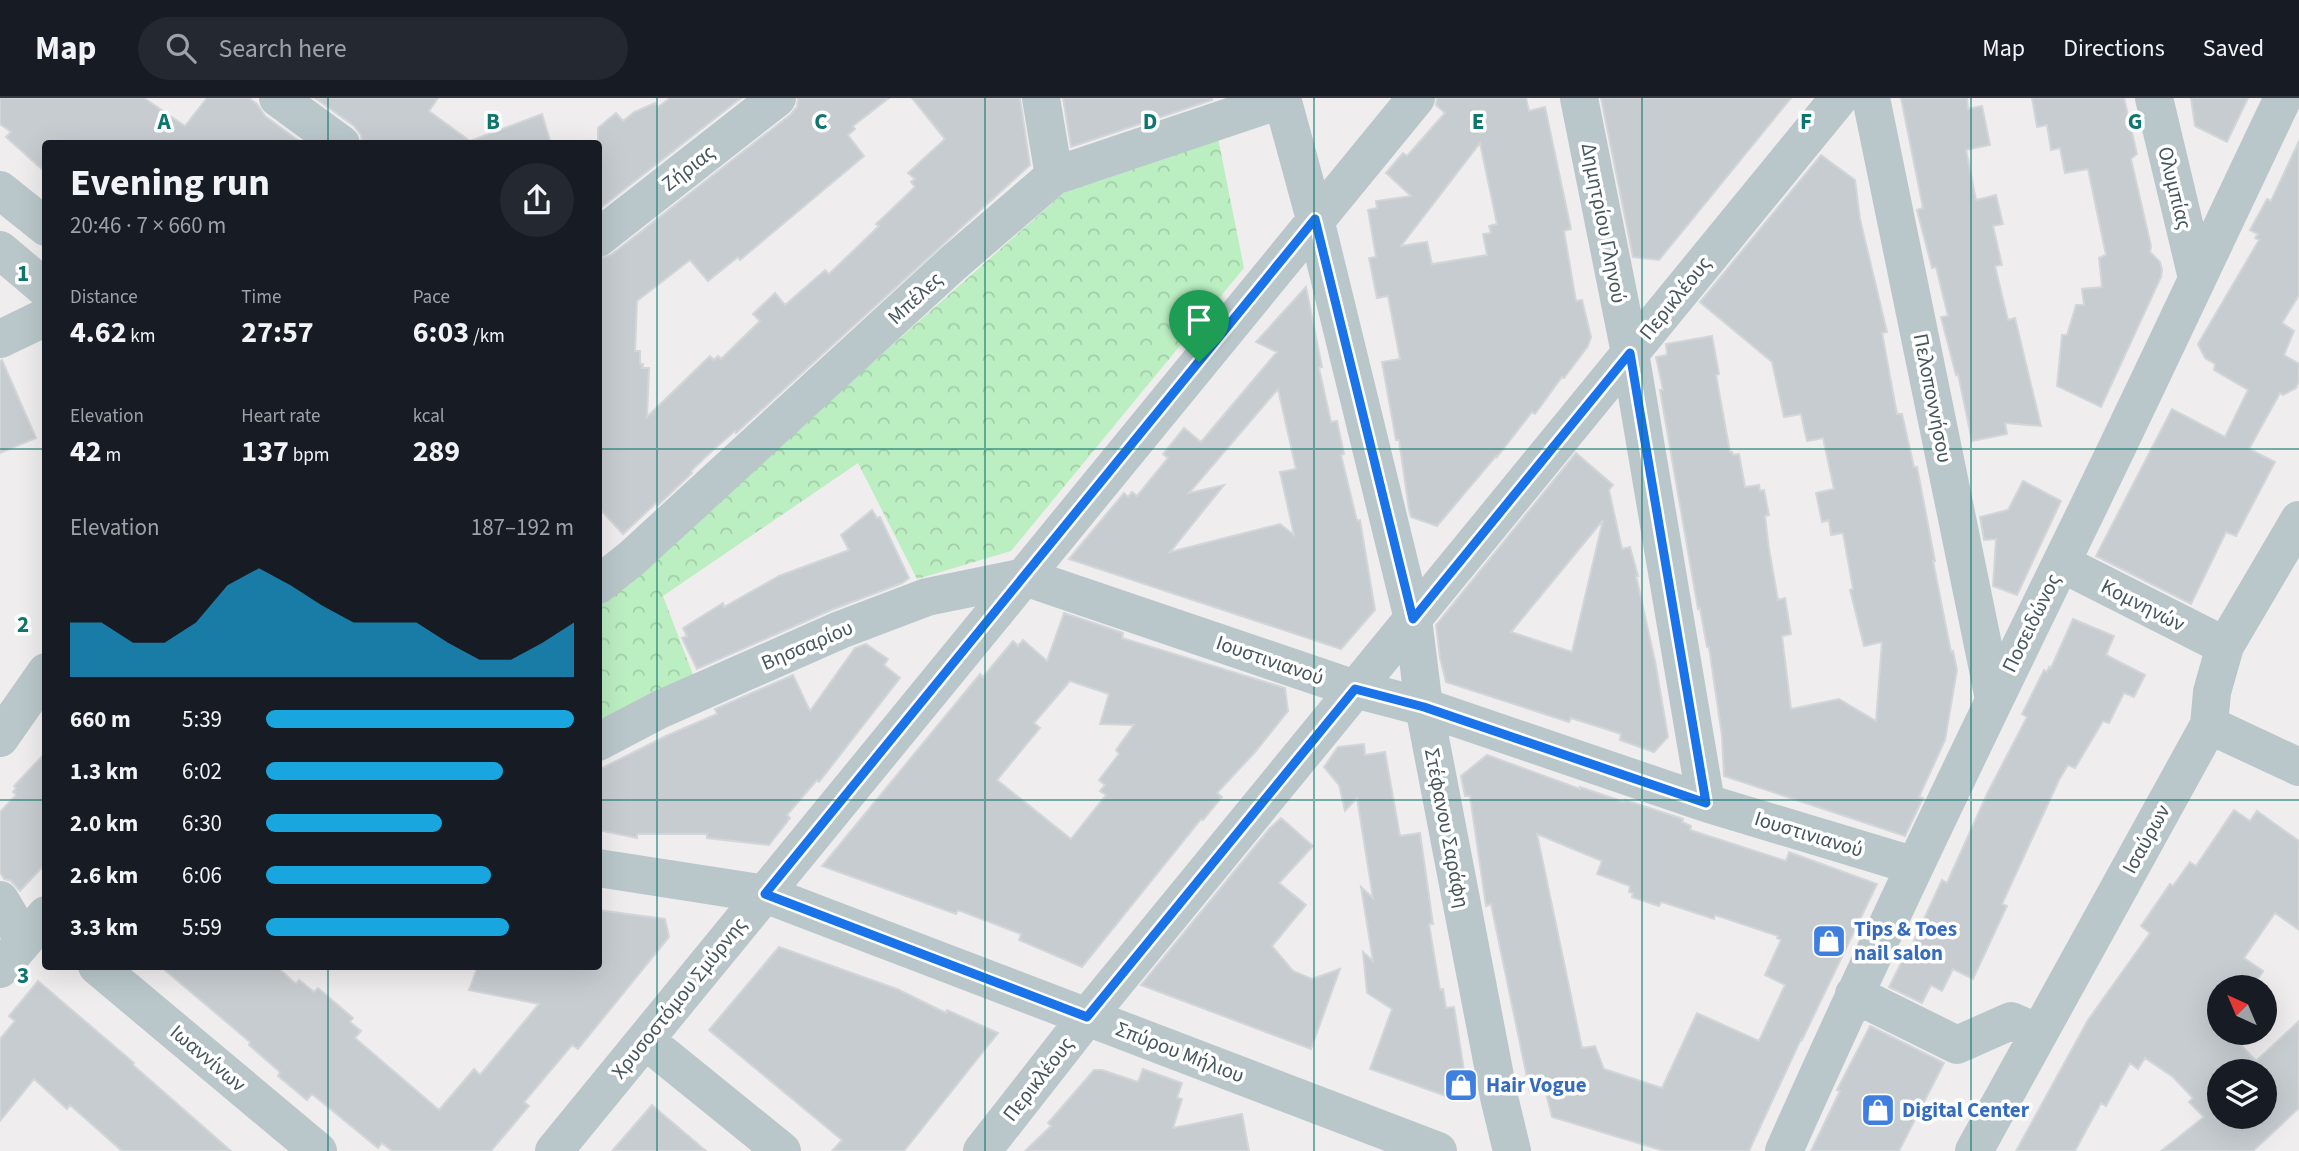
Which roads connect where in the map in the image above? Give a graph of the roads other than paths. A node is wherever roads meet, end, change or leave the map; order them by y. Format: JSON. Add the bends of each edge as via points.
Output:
{"nodes":[{"id":1,"x":278,"y":98,"type":"edge"},
{"id":2,"x":777,"y":98,"type":"edge"},
{"id":3,"x":1041,"y":98,"type":"edge"},
{"id":4,"x":1416,"y":98,"type":"edge"},
{"id":5,"x":1579,"y":98,"type":"edge"},
{"id":6,"x":1839,"y":98,"type":"edge"},
{"id":7,"x":1871,"y":98,"type":"edge"},
{"id":8,"x":2154,"y":98,"type":"edge"},
{"id":9,"x":2283,"y":98,"type":"edge"},
{"id":10,"x":1283,"y":99,"type":"edge"},
{"id":11,"x":336,"y":140,"type":"edge"},
{"id":12,"x":1054,"y":176,"type":"junction"},
{"id":13,"x":0,"y":190,"type":"edge"},
{"id":14,"x":1315,"y":219,"type":"junction"},
{"id":15,"x":42,"y":224,"type":"edge"},
{"id":16,"x":602,"y":235,"type":"edge"},
{"id":17,"x":0,"y":250,"type":"edge"},
{"id":18,"x":2197,"y":278,"type":"junction"},
{"id":19,"x":42,"y":286,"type":"edge"},
{"id":20,"x":42,"y":319,"type":"edge"},
{"id":21,"x":0,"y":339,"type":"edge"},
{"id":22,"x":1630,"y":353,"type":"junction"},
{"id":23,"x":2299,"y":520,"type":"edge"},
{"id":24,"x":2061,"y":563,"type":"junction"},
{"id":25,"x":1025,"y":577,"type":"junction"},
{"id":26,"x":602,"y":582,"type":"edge"},
{"id":27,"x":1413,"y":619,"type":"junction"},
{"id":28,"x":2225,"y":646,"type":"junction"},
{"id":29,"x":42,"y":678,"type":"edge"},
{"id":30,"x":1355,"y":689,"type":"junction"},
{"id":31,"x":1994,"y":699,"type":"junction"},
{"id":32,"x":1424,"y":707,"type":"junction"},
{"id":33,"x":2209,"y":725,"type":"junction"},
{"id":34,"x":0,"y":737,"type":"edge"},
{"id":35,"x":602,"y":740,"type":"edge"},
{"id":36,"x":2294,"y":761,"type":"edge"},
{"id":37,"x":1706,"y":803,"type":"junction"},
{"id":38,"x":1916,"y":866,"type":"junction"},
{"id":39,"x":602,"y":869,"type":"edge"},
{"id":40,"x":765,"y":894,"type":"junction"},
{"id":41,"x":0,"y":900,"type":"edge"},
{"id":42,"x":39,"y":924,"type":"edge"},
{"id":43,"x":0,"y":969,"type":"edge"},
{"id":44,"x":102,"y":970,"type":"edge"},
{"id":45,"x":1854,"y":994,"type":"junction"},
{"id":46,"x":1087,"y":1017,"type":"junction"},
{"id":47,"x":2039,"y":1033,"type":"junction"},
{"id":48,"x":645,"y":1040,"type":"junction"},
{"id":49,"x":318,"y":1151,"type":"edge"},
{"id":50,"x":554,"y":1151,"type":"edge"},
{"id":51,"x":782,"y":1151,"type":"edge"},
{"id":52,"x":982,"y":1151,"type":"edge"},
{"id":53,"x":1438,"y":1151,"type":"edge"},
{"id":54,"x":1512,"y":1151,"type":"edge"},
{"id":55,"x":1784,"y":1151,"type":"edge"},
{"id":56,"x":1974,"y":1151,"type":"edge"}],
"edges":[{"from":1,"to":11,"type":"street"},
{"from":2,"to":16,"type":"street","name":"Ζήριας"},
{"from":3,"to":12,"type":"street"},
{"from":4,"to":14,"type":"street","name":"Χρυσοστόμου Σμύρνης"},
{"from":5,"to":22,"type":"street","name":"Δημητρίου Γληνού"},
{"from":6,"to":22,"type":"street","name":"Περικλέους"},
{"from":7,"to":31,"type":"street","name":"Πελοποννήσου"},
{"from":8,"to":18,"type":"street","name":"Ολυμπίας"},
{"from":9,"to":18,"type":"street","name":"Ποσειδώνος"},
{"from":10,"to":12,"type":"street","name":"Μπέλες"},
{"from":10,"to":14,"type":"street","name":"Στέφανου Σαράφη"},
{"from":12,"to":26,"type":"street","name":"Μπέλες"},
{"from":13,"to":15,"type":"street"},
{"from":14,"to":25,"type":"street","name":"Χρυσοστόμου Σμύρνης"},
{"from":14,"to":27,"type":"street","name":"Στέφανου Σαράφη"},
{"from":17,"to":19,"type":"street"},
{"from":18,"to":24,"type":"street","name":"Ποσειδώνος"},
{"from":20,"to":21,"type":"street"},
{"from":22,"to":27,"type":"street","name":"Περικλέους"},
{"from":22,"to":37,"type":"street","name":"Δημητρίου Γληνού"},
{"from":23,"to":28,"type":"street","name":"Ισαύρων"},
{"from":24,"to":28,"type":"street","name":"Κομνηνών"},
{"from":24,"to":31,"type":"street","name":"Ποσειδώνος"},
{"from":25,"to":30,"type":"street","name":"Ιουστινιανού"},
{"from":25,"to":35,"type":"street","name":"Βησσαρίου","via":[[927,597],[840,630]]},
{"from":25,"to":40,"type":"street","name":"Χρυσοστόμου Σμύρνης"},
{"from":27,"to":30,"type":"street","name":"Περικλέους"},
{"from":27,"to":32,"type":"street","name":"Στέφανου Σαράφη"},
{"from":28,"to":33,"type":"street","name":"Ισαύρων","via":[[2212,692]]},
{"from":29,"to":34,"type":"street"},
{"from":30,"to":32,"type":"street","name":"Ιουστινιανού"},
{"from":30,"to":46,"type":"street","name":"Περικλέους"},
{"from":31,"to":38,"type":"street","name":"Ποσειδώνος"},
{"from":32,"to":37,"type":"street","name":"Ιουστινιανού"},
{"from":32,"to":54,"type":"street","name":"Στέφανου Σαράφη"},
{"from":33,"to":36,"type":"street"},
{"from":33,"to":47,"type":"street","name":"Ισαύρων"},
{"from":37,"to":38,"type":"street","name":"Ιουστινιανού"},
{"from":38,"to":45,"type":"street","name":"Ποσειδώνος"},
{"from":39,"to":40,"type":"street","name":"Σπύρου Μήλιου"},
{"from":40,"to":46,"type":"street","name":"Σπύρου Μήλιου"},
{"from":40,"to":48,"type":"street","name":"Χρυσοστόμου Σμύρνης"},
{"from":41,"to":42,"type":"street"},
{"from":42,"to":43,"type":"street"},
{"from":44,"to":49,"type":"street","name":"Ιωαννίνων"},
{"from":45,"to":47,"type":"street","via":[[1957,1045],[2011,1021]]},
{"from":45,"to":55,"type":"street","name":"Ποσειδώνος"},
{"from":46,"to":52,"type":"street","name":"Περικλέους"},
{"from":46,"to":53,"type":"street","name":"Σπύρου Μήλιου"},
{"from":47,"to":56,"type":"street","name":"Ισαύρων"},
{"from":48,"to":50,"type":"street","name":"Χρυσοστόμου Σμύρνης"},
{"from":48,"to":51,"type":"street"}]}
